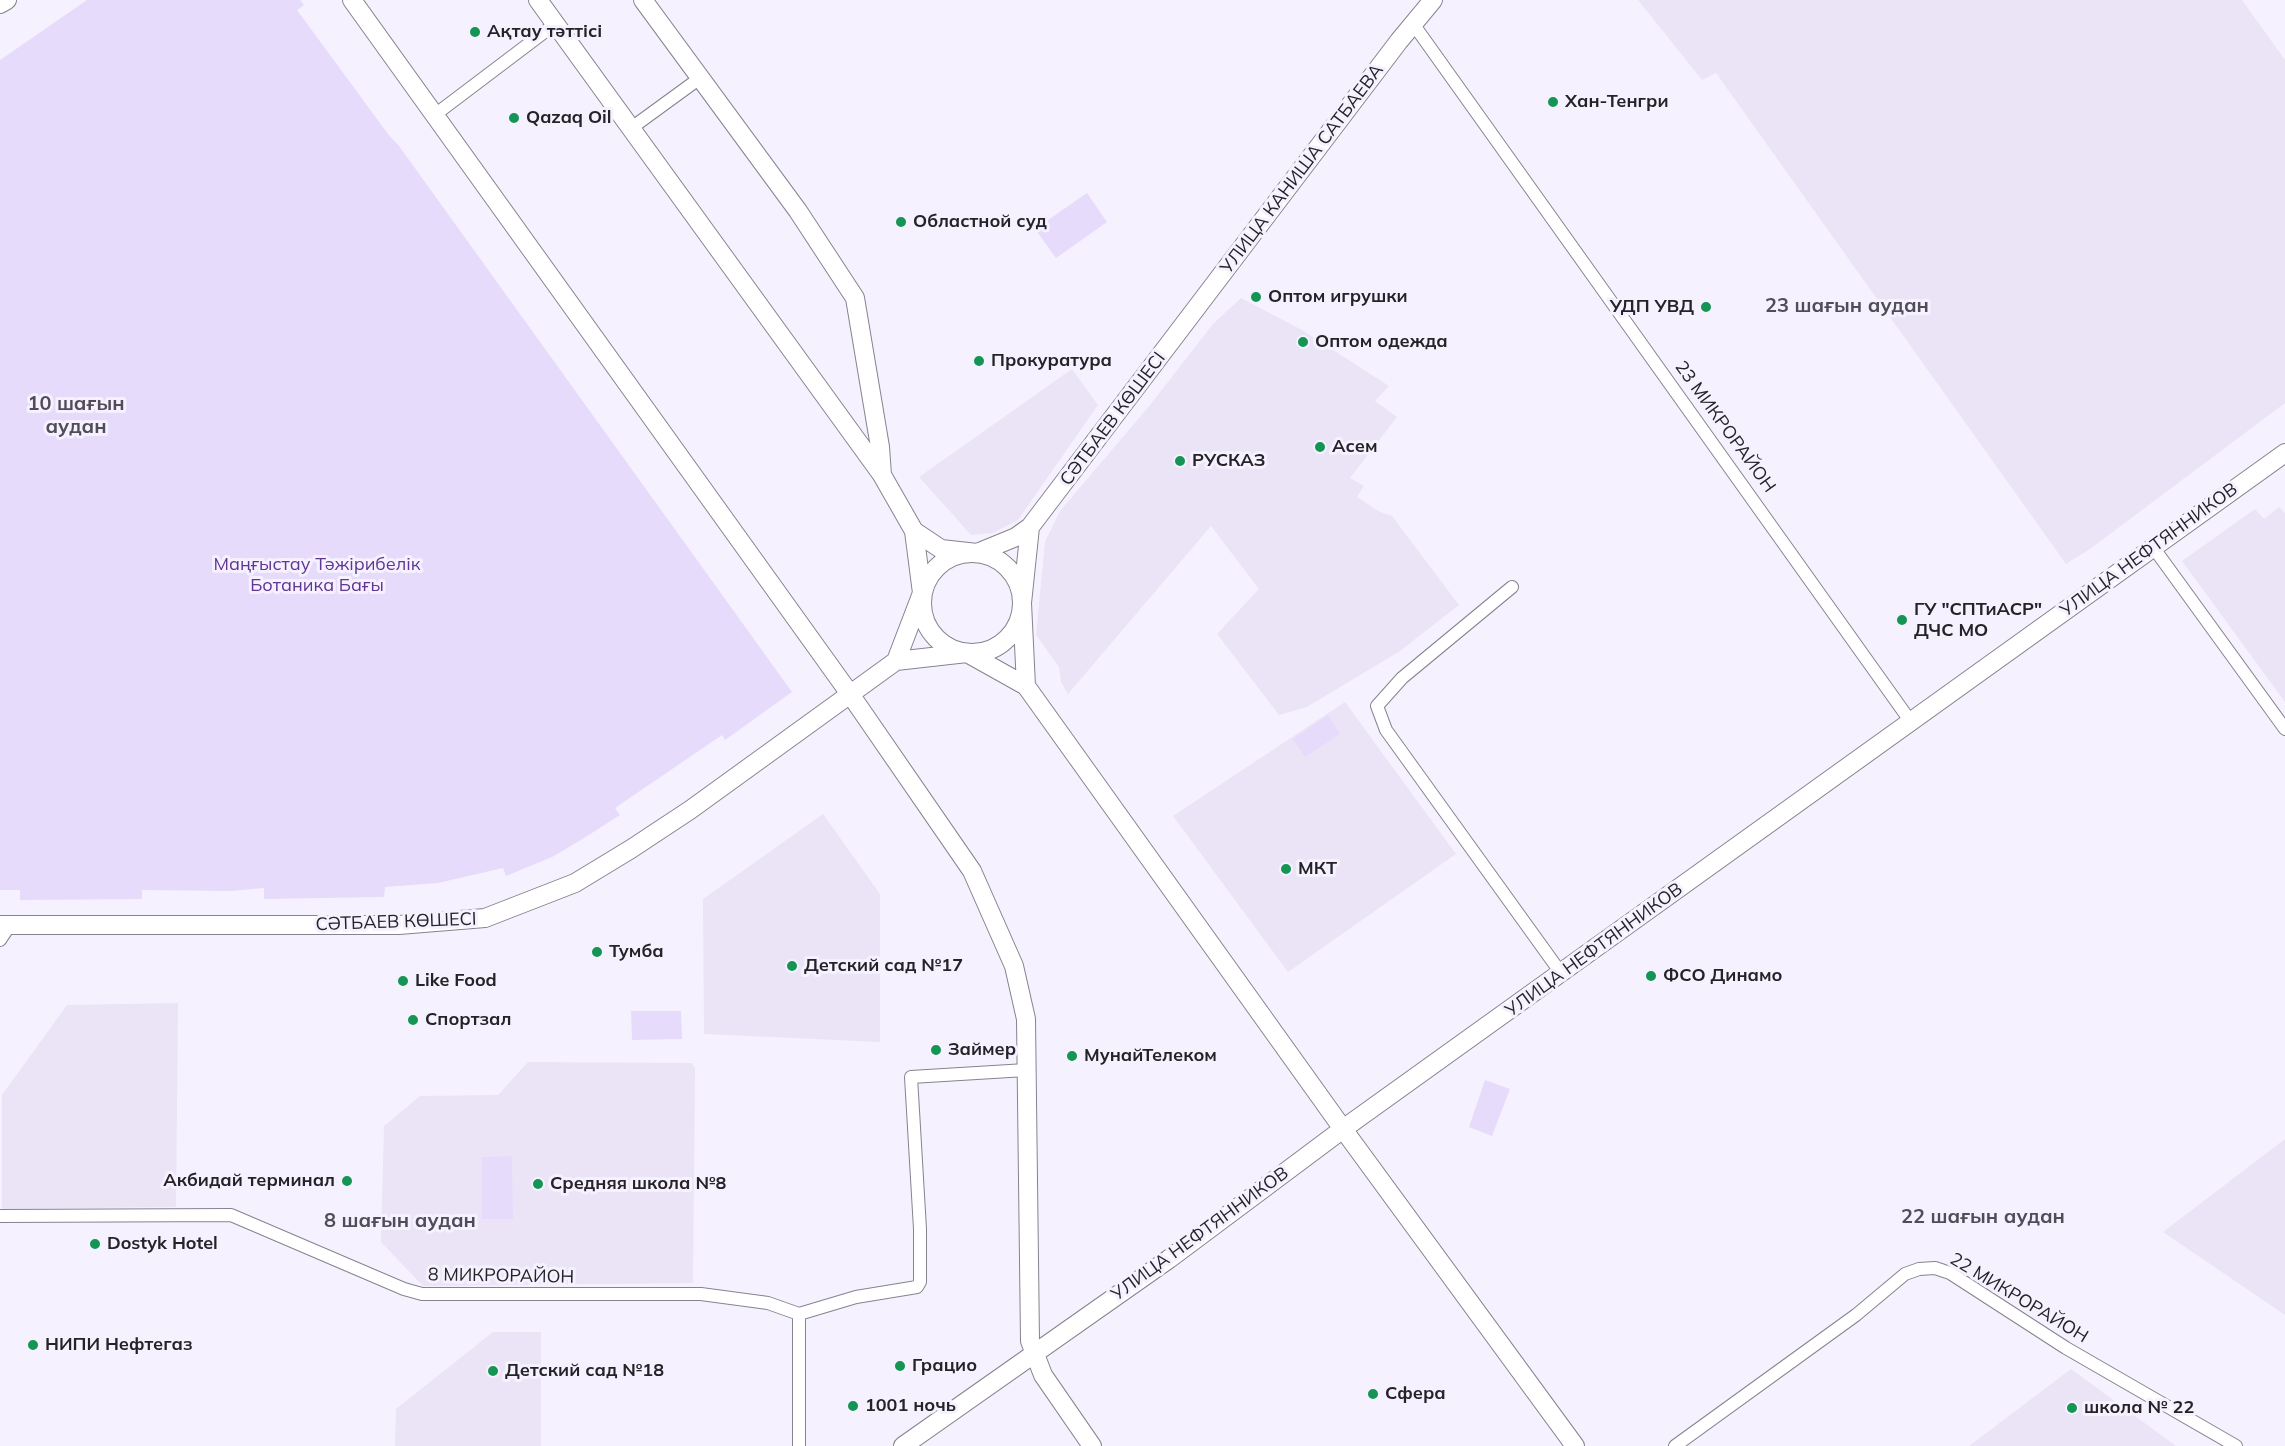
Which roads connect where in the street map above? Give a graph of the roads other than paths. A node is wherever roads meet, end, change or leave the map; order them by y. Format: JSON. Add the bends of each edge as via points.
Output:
{"nodes":[{"id":1,"x":7,"y":0,"type":"edge"},
{"id":2,"x":352,"y":0,"type":"edge"},
{"id":3,"x":538,"y":0,"type":"edge"},
{"id":4,"x":643,"y":0,"type":"edge"},
{"id":5,"x":1433,"y":0,"type":"edge"},
{"id":6,"x":0,"y":4,"type":"edge"},
{"id":7,"x":555,"y":24,"type":"junction"},
{"id":8,"x":1412,"y":27,"type":"junction"},
{"id":9,"x":700,"y":78,"type":"junction"},
{"id":10,"x":436,"y":114,"type":"junction"},
{"id":11,"x":630,"y":129,"type":"junction"},
{"id":12,"x":1196,"y":310,"type":"joint"},
{"id":13,"x":2285,"y":453,"type":"edge"},
{"id":14,"x":882,"y":475,"type":"junction"},
{"id":15,"x":1030,"y":527,"type":"junction"},
{"id":16,"x":914,"y":531,"type":"junction"},
{"id":17,"x":2153,"y":548,"type":"junction"},
{"id":18,"x":977,"y":553,"type":"junction"},
{"id":19,"x":1512,"y":587,"type":"dead end"},
{"id":20,"x":922,"y":593,"type":"junction"},
{"id":21,"x":1022,"y":603,"type":"junction"},
{"id":22,"x":967,"y":653,"type":"junction"},
{"id":23,"x":896,"y":661,"type":"junction"},
{"id":24,"x":1026,"y":686,"type":"junction"},
{"id":25,"x":850,"y":694,"type":"junction"},
{"id":26,"x":1911,"y":722,"type":"junction"},
{"id":27,"x":2285,"y":729,"type":"edge"},
{"id":28,"x":3,"y":930,"type":"edge"},
{"id":29,"x":1562,"y":973,"type":"junction"},
{"id":30,"x":1026,"y":1070,"type":"junction"},
{"id":31,"x":1343,"y":1129,"type":"junction"},
{"id":32,"x":0,"y":1216,"type":"edge"},
{"id":33,"x":799,"y":1314,"type":"junction"},
{"id":34,"x":1034,"y":1355,"type":"junction"},
{"id":35,"x":800,"y":1446,"type":"edge"},
{"id":36,"x":903,"y":1446,"type":"edge"},
{"id":37,"x":1092,"y":1446,"type":"edge"},
{"id":38,"x":1575,"y":1446,"type":"edge"},
{"id":39,"x":1675,"y":1446,"type":"edge"},
{"id":40,"x":2236,"y":1446,"type":"edge"}],
"edges":[{"from":1,"to":6,"type":"main road"},
{"from":2,"to":10,"type":"main road"},
{"from":3,"to":7,"type":"main road"},
{"from":4,"to":9,"type":"main road"},
{"from":5,"to":8,"type":"main road"},
{"from":7,"to":10,"type":"street"},
{"from":7,"to":11,"type":"main road"},
{"from":8,"to":12,"type":"main road","name":"УЛИЦА КАНИША САТБАЕВА"},
{"from":8,"to":26,"type":"street","name":"23 МИКРОРАЙОН","via":[[1508,155]]},
{"from":9,"to":11,"type":"street"},
{"from":9,"to":14,"type":"main road","via":[[798,211],[855,298]]},
{"from":10,"to":25,"type":"main road"},
{"from":11,"to":14,"type":"main road"},
{"from":12,"to":15,"type":"main road","name":"СӘТБАЕВ КӨШЕСІ"},
{"from":13,"to":17,"type":"main road","name":"УЛИЦА НЕФТЯННИКОВ"},
{"from":14,"to":16,"type":"main road"},
{"from":15,"to":18,"type":"main road","name":"СӘТБАЕВ КӨШЕСІ"},
{"from":15,"to":21,"type":"main road"},
{"from":16,"to":18,"type":"main road","via":[[941,549]]},
{"from":16,"to":20,"type":"main road"},
{"from":17,"to":26,"type":"main road","name":"УЛИЦА НЕФТЯННИКОВ"},
{"from":17,"to":27,"type":"street"},
{"from":18,"to":20,"type":"main road","via":[[962,554],[936,567]]},
{"from":18,"to":21,"type":"main road","via":[[992,557],[1009,570],[1020,589]]},
{"from":19,"to":29,"type":"street","via":[[1402,678],[1377,706],[1386,730]]},
{"from":20,"to":22,"type":"main road","via":[[922,610],[932,632],[951,649]]},
{"from":20,"to":23,"type":"main road"},
{"from":21,"to":22,"type":"main road","via":[[1019,620],[999,645],[984,652]]},
{"from":21,"to":24,"type":"main road"},
{"from":22,"to":23,"type":"main road","name":"СӘТБАЕВ КӨШЕСІ"},
{"from":22,"to":24,"type":"main road"},
{"from":23,"to":25,"type":"main road","name":"СӘТБАЕВ КӨШЕСІ"},
{"from":24,"to":31,"type":"main road"},
{"from":25,"to":28,"type":"main road","name":"СӘТБАЕВ КӨШЕСІ","via":[[690,810],[574,884],[485,918],[399,926]]},
{"from":25,"to":30,"type":"main road","via":[[972,871],[1014,966],[1026,1019]]},
{"from":26,"to":29,"type":"main road","name":"УЛИЦА НЕФТЯННИКОВ"},
{"from":29,"to":31,"type":"main road","name":"УЛИЦА НЕФТЯННИКОВ"},
{"from":30,"to":33,"type":"street","via":[[911,1077],[920,1282],[917,1287],[856,1297]]},
{"from":30,"to":34,"type":"main road","via":[[1029,1324]]},
{"from":31,"to":34,"type":"main road","name":"УЛИЦА НЕФТЯННИКОВ"},
{"from":31,"to":38,"type":"main road"},
{"from":32,"to":33,"type":"street","name":"8 МИКРОРАЙОН","via":[[231,1215],[422,1294],[701,1294],[768,1303]]},
{"from":33,"to":35,"type":"street"},
{"from":34,"to":36,"type":"main road","name":"УЛИЦА НЕФТЯННИКОВ"},
{"from":34,"to":37,"type":"main road","via":[[1043,1375]]},
{"from":39,"to":40,"type":"street","name":"22 МИКРОРАЙОН","via":[[1837,1329],[1905,1274],[1935,1269],[1950,1273],[2067,1348]]}]}
